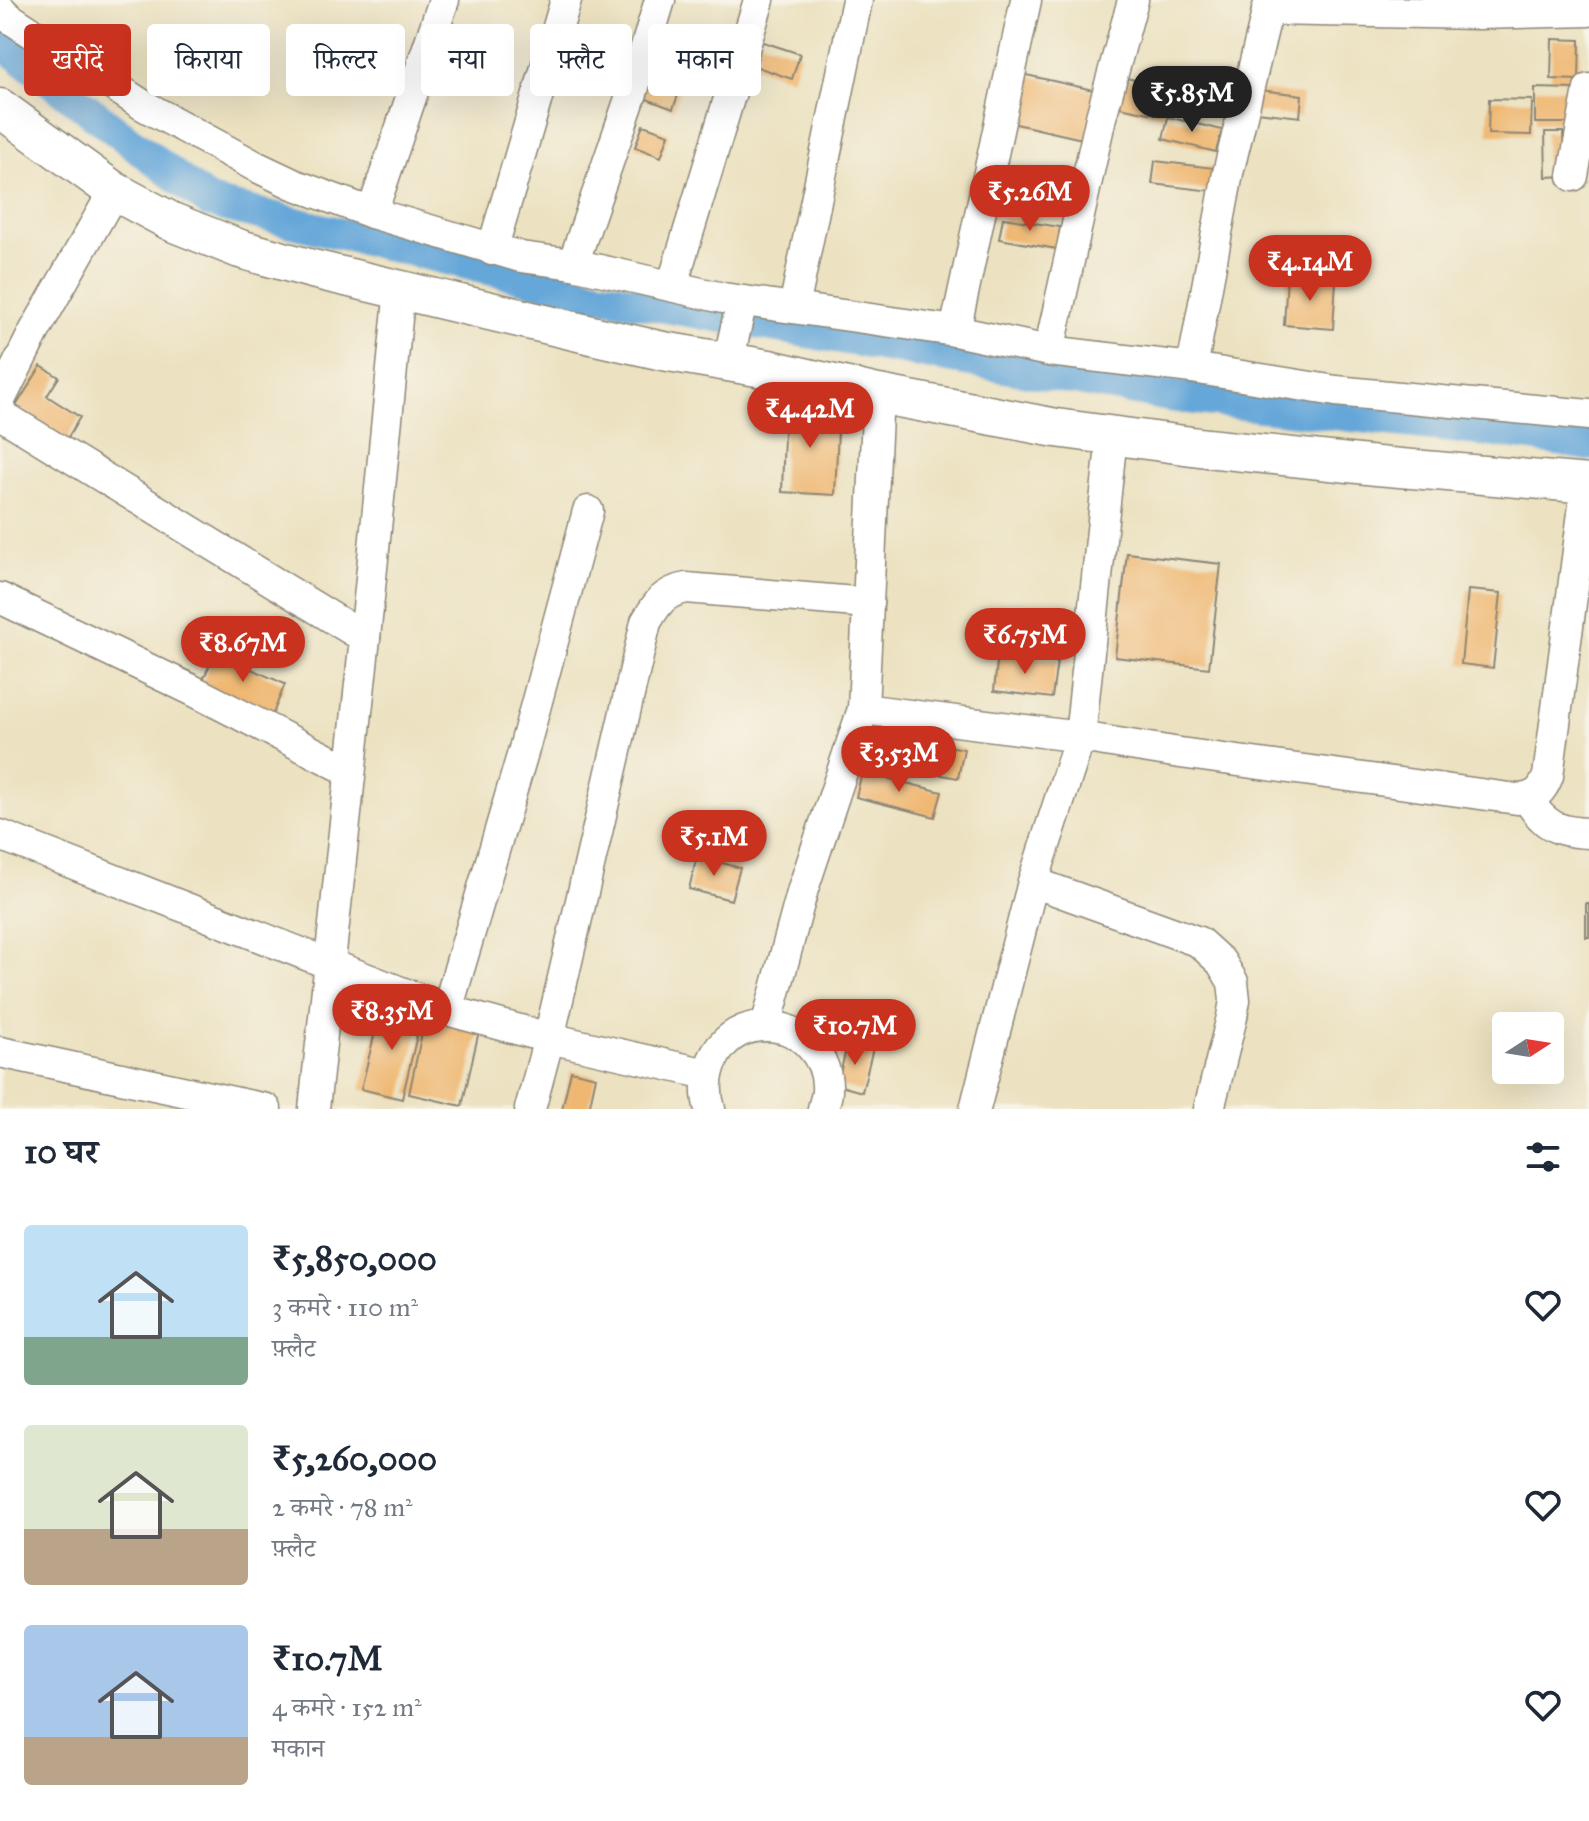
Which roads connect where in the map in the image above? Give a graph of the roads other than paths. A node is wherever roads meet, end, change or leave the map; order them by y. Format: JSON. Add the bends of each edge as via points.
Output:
{"nodes":[{"id":1,"x":444,"y":0,"type":"edge"},
{"id":2,"x":566,"y":0,"type":"edge"},
{"id":3,"x":660,"y":0,"type":"edge"},
{"id":4,"x":759,"y":0,"type":"edge"},
{"id":5,"x":857,"y":0,"type":"edge"},
{"id":6,"x":1026,"y":0,"type":"edge"},
{"id":7,"x":1133,"y":0,"type":"edge"},
{"id":8,"x":1268,"y":5,"type":"edge"},
{"id":9,"x":0,"y":9,"type":"edge"},
{"id":10,"x":1589,"y":11,"type":"edge"},
{"id":11,"x":1589,"y":89,"type":"edge"},
{"id":12,"x":0,"y":108,"type":"edge"},
{"id":13,"x":1573,"y":176,"type":"dead end"},
{"id":14,"x":114,"y":191,"type":"junction"},
{"id":15,"x":372,"y":213,"type":"junction"},
{"id":16,"x":492,"y":250,"type":"junction"},
{"id":17,"x":573,"y":264,"type":"junction"},
{"id":18,"x":672,"y":286,"type":"junction"},
{"id":19,"x":400,"y":289,"type":"junction"},
{"id":20,"x":741,"y":306,"type":"junction"},
{"id":21,"x":794,"y":308,"type":"junction"},
{"id":22,"x":955,"y":331,"type":"junction"},
{"id":23,"x":1049,"y":351,"type":"junction"},
{"id":24,"x":729,"y":355,"type":"junction"},
{"id":25,"x":1192,"y":368,"type":"junction"},
{"id":26,"x":878,"y":394,"type":"junction"},
{"id":27,"x":0,"y":400,"type":"edge"},
{"id":28,"x":0,"y":414,"type":"edge"},
{"id":29,"x":1589,"y":415,"type":"edge"},
{"id":30,"x":1112,"y":436,"type":"junction"},
{"id":31,"x":1588,"y":484,"type":"edge"},
{"id":32,"x":588,"y":511,"type":"dead end"},
{"id":33,"x":0,"y":598,"type":"edge"},
{"id":34,"x":868,"y":603,"type":"junction"},
{"id":35,"x":365,"y":638,"type":"junction"},
{"id":36,"x":863,"y":709,"type":"junction"},
{"id":37,"x":1080,"y":737,"type":"junction"},
{"id":38,"x":350,"y":771,"type":"junction"},
{"id":39,"x":1528,"y":799,"type":"junction"},
{"id":40,"x":1589,"y":833,"type":"edge"},
{"id":41,"x":0,"y":835,"type":"edge"},
{"id":42,"x":1033,"y":882,"type":"junction"},
{"id":43,"x":330,"y":965,"type":"junction"},
{"id":44,"x":447,"y":1010,"type":"junction"},
{"id":45,"x":766,"y":1026,"type":"junction"},
{"id":46,"x":549,"y":1038,"type":"junction"},
{"id":47,"x":0,"y":1052,"type":"edge"},
{"id":48,"x":707,"y":1074,"type":"junction"},
{"id":49,"x":832,"y":1107,"type":"edge"},
{"id":50,"x":266,"y":1109,"type":"edge"},
{"id":51,"x":314,"y":1109,"type":"edge"},
{"id":52,"x":530,"y":1109,"type":"edge"},
{"id":53,"x":710,"y":1109,"type":"edge"},
{"id":54,"x":975,"y":1109,"type":"edge"},
{"id":55,"x":1209,"y":1109,"type":"edge"}],
"edges":[{"from":1,"to":15,"type":"street"},
{"from":2,"to":16,"type":"street"},
{"from":3,"to":17,"type":"street"},
{"from":4,"to":18,"type":"street"},
{"from":5,"to":21,"type":"street"},
{"from":6,"to":22,"type":"street"},
{"from":7,"to":23,"type":"street"},
{"from":8,"to":10,"type":"street","via":[[1479,14]]},
{"from":8,"to":25,"type":"street","via":[[1228,173]]},
{"from":9,"to":15,"type":"street","via":[[141,104],[293,184]]},
{"from":11,"to":13,"type":"street"},
{"from":12,"to":14,"type":"street"},
{"from":14,"to":19,"type":"street","via":[[240,249]]},
{"from":14,"to":27,"type":"street"},
{"from":15,"to":16,"type":"street"},
{"from":16,"to":17,"type":"street"},
{"from":17,"to":18,"type":"street"},
{"from":18,"to":20,"type":"street"},
{"from":19,"to":24,"type":"street","via":[[612,340]]},
{"from":19,"to":35,"type":"street"},
{"from":20,"to":21,"type":"street"},
{"from":20,"to":24,"type":"street"},
{"from":21,"to":22,"type":"street"},
{"from":22,"to":23,"type":"street"},
{"from":23,"to":25,"type":"street"},
{"from":24,"to":26,"type":"street"},
{"from":25,"to":29,"type":"street","via":[[1336,391]]},
{"from":26,"to":30,"type":"street"},
{"from":26,"to":34,"type":"street"},
{"from":28,"to":35,"type":"street"},
{"from":30,"to":31,"type":"street"},
{"from":30,"to":37,"type":"street"},
{"from":31,"to":39,"type":"street","via":[[1548,776],[1543,790]]},
{"from":32,"to":44,"type":"street"},
{"from":33,"to":38,"type":"street"},
{"from":34,"to":36,"type":"street"},
{"from":34,"to":46,"type":"street","via":[[686,588],[660,600],[646,622]]},
{"from":35,"to":38,"type":"street"},
{"from":36,"to":37,"type":"street"},
{"from":36,"to":45,"type":"street","via":[[803,889]]},
{"from":37,"to":39,"type":"street"},
{"from":37,"to":42,"type":"street"},
{"from":38,"to":43,"type":"street"},
{"from":39,"to":40,"type":"street","via":[[1545,822]]},
{"from":41,"to":43,"type":"street"},
{"from":42,"to":54,"type":"street"},
{"from":42,"to":55,"type":"street","via":[[1199,942],[1221,962],[1233,982],[1235,1000]]},
{"from":43,"to":44,"type":"street"},
{"from":43,"to":51,"type":"street"},
{"from":44,"to":46,"type":"street"},
{"from":45,"to":48,"type":"street","via":[[728,1039]]},
{"from":45,"to":49,"type":"street","via":[[805,1040],[818,1055]]},
{"from":46,"to":48,"type":"street"},
{"from":46,"to":52,"type":"street"},
{"from":47,"to":50,"type":"street"},
{"from":48,"to":53,"type":"street"}]}
